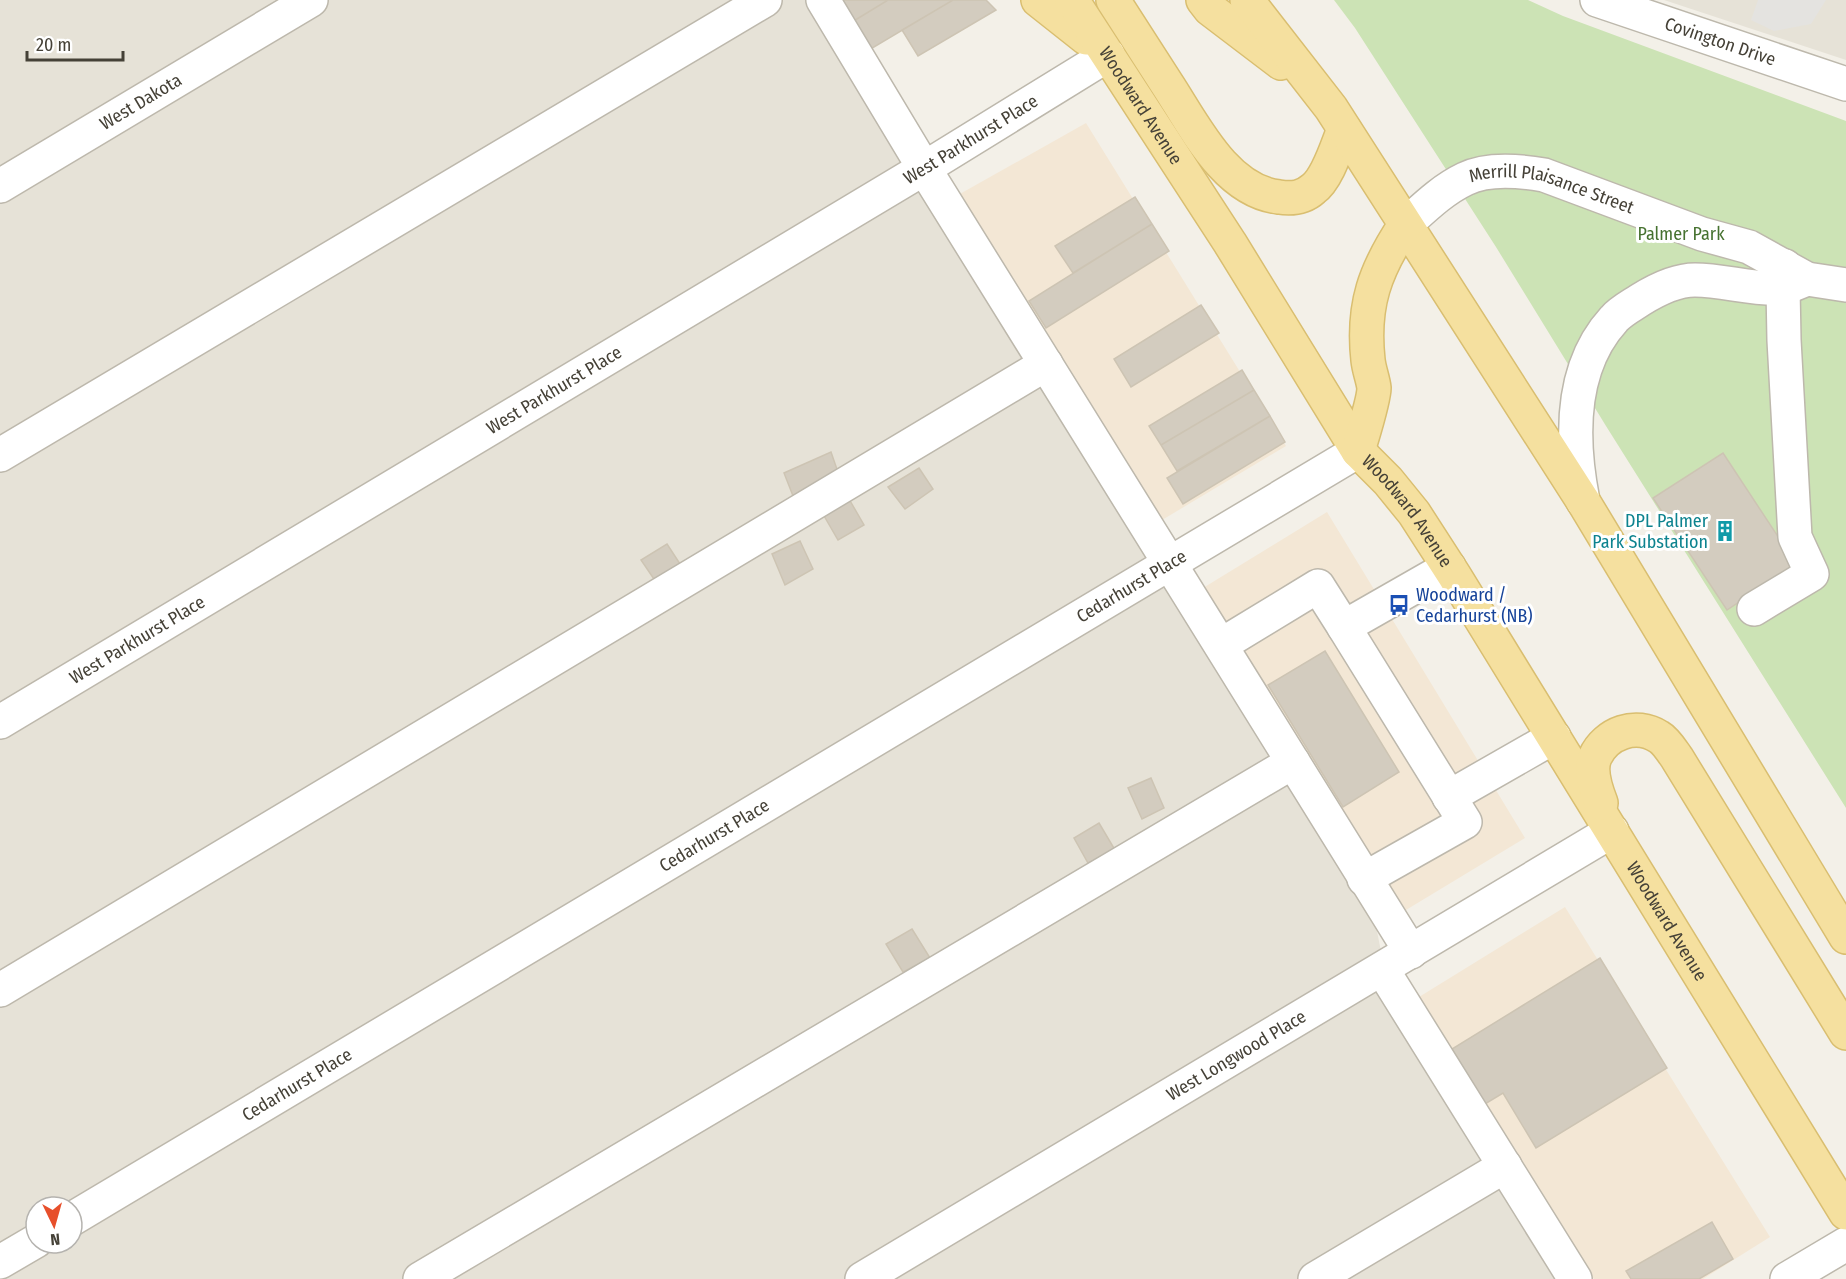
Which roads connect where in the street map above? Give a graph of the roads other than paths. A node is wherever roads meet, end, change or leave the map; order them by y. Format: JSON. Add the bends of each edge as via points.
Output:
{"nodes":[{"id":1,"x":311,"y":0,"type":"edge"},
{"id":2,"x":765,"y":0,"type":"edge"},
{"id":3,"x":823,"y":0,"type":"edge"},
{"id":4,"x":1038,"y":0,"type":"edge"},
{"id":5,"x":1072,"y":0,"type":"edge"},
{"id":6,"x":1113,"y":0,"type":"edge"},
{"id":7,"x":1203,"y":0,"type":"edge"},
{"id":8,"x":1247,"y":0,"type":"edge"},
{"id":9,"x":1596,"y":0,"type":"edge"},
{"id":10,"x":1108,"y":56,"type":"junction"},
{"id":11,"x":1846,"y":84,"type":"edge"},
{"id":12,"x":1318,"y":91,"type":"junction"},
{"id":13,"x":1344,"y":129,"type":"junction"},
{"id":14,"x":924,"y":168,"type":"junction"},
{"id":15,"x":0,"y":186,"type":"edge"},
{"id":16,"x":1405,"y":225,"type":"junction"},
{"id":17,"x":1792,"y":278,"type":"junction"},
{"id":18,"x":1846,"y":285,"type":"edge"},
{"id":19,"x":1046,"y":364,"type":"junction"},
{"id":20,"x":1358,"y":451,"type":"junction"},
{"id":21,"x":0,"y":454,"type":"edge"},
{"id":22,"x":1583,"y":501,"type":"junction"},
{"id":23,"x":1170,"y":564,"type":"junction"},
{"id":24,"x":1449,"y":567,"type":"junction"},
{"id":25,"x":1755,"y":609,"type":"dead end"},
{"id":26,"x":1344,"y":627,"type":"junction"},
{"id":27,"x":1221,"y":645,"type":"junction"},
{"id":28,"x":0,"y":722,"type":"edge"},
{"id":29,"x":1554,"y":737,"type":"junction"},
{"id":30,"x":1293,"y":762,"type":"junction"},
{"id":31,"x":1449,"y":797,"type":"junction"},
{"id":32,"x":1612,"y":831,"type":"junction"},
{"id":33,"x":1364,"y":879,"type":"junction"},
{"id":34,"x":1846,"y":937,"type":"edge"},
{"id":35,"x":1411,"y":952,"type":"junction"},
{"id":36,"x":1383,"y":969,"type":"junction"},
{"id":37,"x":0,"y":990,"type":"edge"},
{"id":38,"x":1846,"y":1033,"type":"edge"},
{"id":39,"x":1504,"y":1166,"type":"junction"},
{"id":40,"x":84,"y":1212,"type":"edge"},
{"id":41,"x":1846,"y":1213,"type":"edge"},
{"id":42,"x":1846,"y":1244,"type":"edge"},
{"id":43,"x":24,"y":1248,"type":"edge"},
{"id":44,"x":0,"y":1262,"type":"edge"},
{"id":45,"x":420,"y":1279,"type":"edge"},
{"id":46,"x":862,"y":1279,"type":"edge"},
{"id":47,"x":1314,"y":1279,"type":"edge"},
{"id":48,"x":1575,"y":1279,"type":"edge"},
{"id":49,"x":1787,"y":1279,"type":"edge"}],
"edges":[{"from":1,"to":15,"type":"street","name":"West Dakota"},
{"from":2,"to":21,"type":"street"},
{"from":3,"to":14,"type":"street"},
{"from":4,"to":10,"type":"main road"},
{"from":5,"to":10,"type":"main road","name":"Woodward Avenue"},
{"from":6,"to":13,"type":"main road","via":[[1210,151],[1254,189],[1294,199],[1314,189]]},
{"from":7,"to":12,"type":"main road"},
{"from":8,"to":12,"type":"main road"},
{"from":9,"to":11,"type":"street","name":"Covington Drive"},
{"from":10,"to":14,"type":"street","name":"West Parkhurst Place"},
{"from":10,"to":20,"type":"main road","name":"Woodward Avenue","via":[[1230,243]]},
{"from":12,"to":13,"type":"main road"},
{"from":13,"to":16,"type":"main road"},
{"from":14,"to":19,"type":"street"},
{"from":14,"to":28,"type":"street","name":"West Parkhurst Place"},
{"from":16,"to":17,"type":"street","name":"Merrill Plaisance Street","via":[[1435,198],[1466,178],[1499,171],[1525,172],[1544,175],[1702,234],[1749,247]]},
{"from":16,"to":20,"type":"main road","via":[[1383,260],[1368,306],[1368,362],[1374,390]]},
{"from":16,"to":22,"type":"main road"},
{"from":17,"to":18,"type":"street","name":"Merrill Plaisance Street"},
{"from":17,"to":22,"type":"street","name":"Merrill Plaisance Street","via":[[1750,286],[1693,280],[1667,285],[1613,319],[1597,340],[1579,390],[1575,447]]},
{"from":17,"to":25,"type":"street","via":[[1784,340],[1795,537],[1812,574]]},
{"from":19,"to":23,"type":"street"},
{"from":19,"to":37,"type":"street"},
{"from":20,"to":23,"type":"street","name":"Cedarhurst Place"},
{"from":20,"to":24,"type":"main road","name":"Woodward Avenue","via":[[1414,513]]},
{"from":22,"to":34,"type":"main road"},
{"from":23,"to":27,"type":"street"},
{"from":23,"to":40,"type":"street","name":"Cedarhurst Place"},
{"from":24,"to":26,"type":"street"},
{"from":24,"to":29,"type":"main road","name":"Woodward Avenue"},
{"from":26,"to":27,"type":"street","via":[[1318,586]]},
{"from":26,"to":31,"type":"street"},
{"from":27,"to":30,"type":"street"},
{"from":29,"to":31,"type":"street"},
{"from":29,"to":32,"type":"main road","name":"Woodward Avenue"},
{"from":30,"to":33,"type":"street"},
{"from":30,"to":45,"type":"street"},
{"from":31,"to":33,"type":"street","via":[[1465,822]]},
{"from":32,"to":35,"type":"street","name":"West Longwood Place"},
{"from":32,"to":38,"type":"main road","via":[[1595,789],[1594,758],[1604,744],[1621,732],[1643,729],[1660,737],[1677,758]]},
{"from":32,"to":41,"type":"main road","name":"Woodward Avenue"},
{"from":33,"to":35,"type":"street"},
{"from":35,"to":36,"type":"street","name":"West Longwood Place"},
{"from":36,"to":39,"type":"street"},
{"from":36,"to":46,"type":"street","name":"West Longwood Place"},
{"from":39,"to":47,"type":"street"},
{"from":39,"to":48,"type":"street"},
{"from":42,"to":49,"type":"street"},
{"from":43,"to":44,"type":"street"}]}
